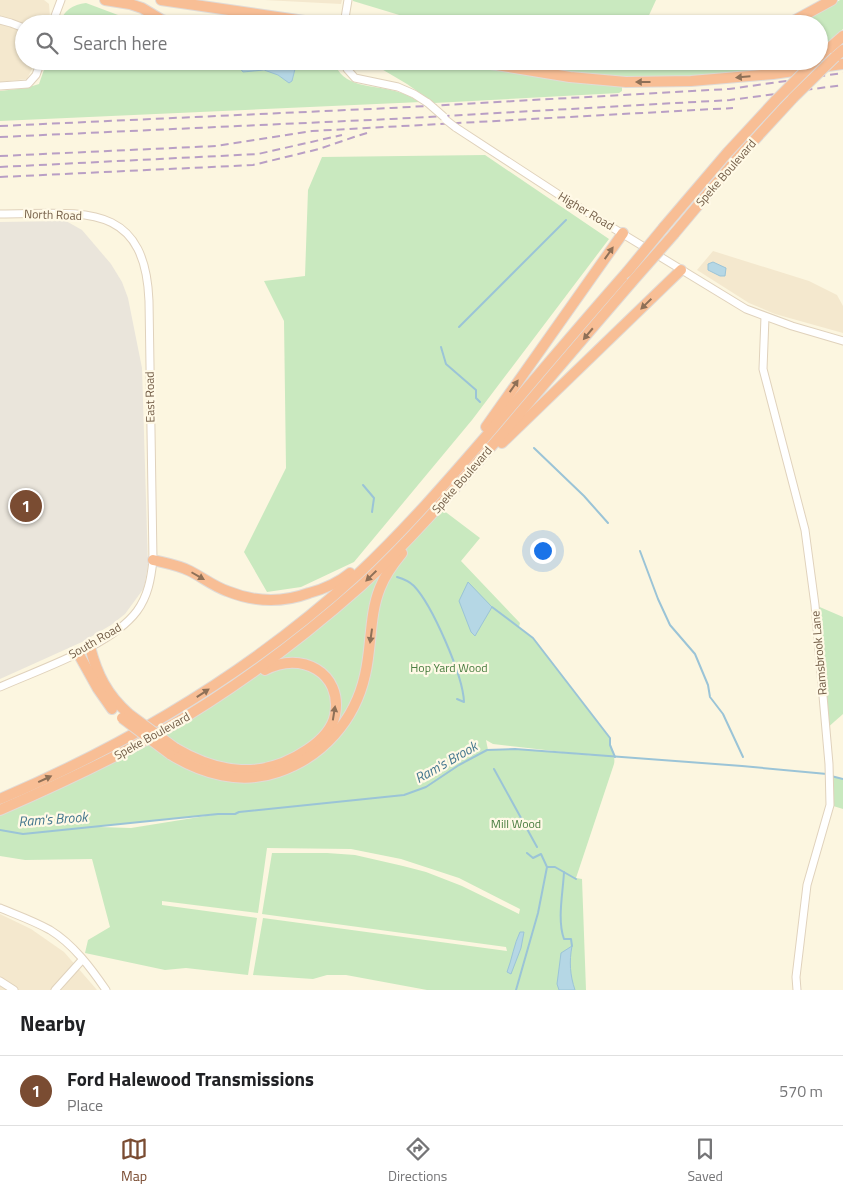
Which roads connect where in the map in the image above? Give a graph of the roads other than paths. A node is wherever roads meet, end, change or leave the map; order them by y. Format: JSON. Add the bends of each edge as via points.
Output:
{"nodes":[{"id":1,"x":61,"y":0,"type":"edge"},
{"id":2,"x":105,"y":0,"type":"edge"},
{"id":3,"x":161,"y":0,"type":"edge"},
{"id":4,"x":348,"y":0,"type":"edge"},
{"id":5,"x":832,"y":0,"type":"edge"},
{"id":6,"x":55,"y":15,"type":"edge"},
{"id":7,"x":154,"y":15,"type":"edge"},
{"id":8,"x":264,"y":15,"type":"edge"},
{"id":9,"x":346,"y":15,"type":"edge"},
{"id":10,"x":804,"y":15,"type":"edge"},
{"id":11,"x":0,"y":20,"type":"edge"},
{"id":12,"x":15,"y":24,"type":"edge"},
{"id":13,"x":843,"y":36,"type":"edge"},
{"id":14,"x":828,"y":49,"type":"edge"},
{"id":15,"x":840,"y":57,"type":"edge"},
{"id":16,"x":828,"y":67,"type":"edge"},
{"id":17,"x":38,"y":70,"type":"edge"},
{"id":18,"x":348,"y":70,"type":"edge"},
{"id":19,"x":527,"y":70,"type":"edge"},
{"id":20,"x":788,"y":70,"type":"edge"},
{"id":21,"x":806,"y":70,"type":"edge"},
{"id":22,"x":825,"y":70,"type":"edge"},
{"id":23,"x":0,"y":86,"type":"edge"},
{"id":24,"x":0,"y":214,"type":"edge"},
{"id":25,"x":623,"y":233,"type":"junction"},
{"id":26,"x":131,"y":237,"type":"joint"},
{"id":27,"x":681,"y":270,"type":"junction"},
{"id":28,"x":765,"y":317,"type":"junction"},
{"id":29,"x":843,"y":341,"type":"edge"},
{"id":30,"x":457,"y":469,"type":"junction"},
{"id":31,"x":459,"y":484,"type":"junction"},
{"id":32,"x":429,"y":502,"type":"junction"},
{"id":33,"x":418,"y":530,"type":"junction"},
{"id":34,"x":153,"y":560,"type":"junction"},
{"id":35,"x":90,"y":647,"type":"junction"},
{"id":36,"x":78,"y":652,"type":"junction"},
{"id":37,"x":0,"y":687,"type":"edge"},
{"id":38,"x":125,"y":716,"type":"junction"},
{"id":39,"x":160,"y":732,"type":"junction"},
{"id":40,"x":172,"y":751,"type":"junction"},
{"id":41,"x":0,"y":799,"type":"edge"},
{"id":42,"x":0,"y":810,"type":"edge"},
{"id":43,"x":0,"y":908,"type":"edge"},
{"id":44,"x":82,"y":960,"type":"junction"},
{"id":45,"x":0,"y":981,"type":"edge"},
{"id":46,"x":14,"y":990,"type":"edge"},
{"id":47,"x":55,"y":990,"type":"edge"},
{"id":48,"x":106,"y":990,"type":"edge"},
{"id":49,"x":797,"y":990,"type":"edge"}],
"edges":[{"from":1,"to":6,"type":"street"},
{"from":2,"to":7,"type":"highway","via":[[130,4]]},
{"from":3,"to":8,"type":"highway"},
{"from":4,"to":9,"type":"street"},
{"from":5,"to":10,"type":"highway"},
{"from":11,"to":12,"type":"street"},
{"from":13,"to":14,"type":"highway"},
{"from":15,"to":16,"type":"highway","name":"Speke Boulevard","one_way":true,"bridge":true},
{"from":17,"to":23,"type":"street","via":[[28,84]]},
{"from":18,"to":25,"type":"street","name":"Higher Road","bridge":true,"via":[[355,78],[398,87],[414,94],[455,127]]},
{"from":20,"to":19,"type":"highway","one_way":true,"via":[[691,81],[626,82]]},
{"from":21,"to":30,"type":"highway","name":"Speke Boulevard","bridge":true,"via":[[728,152]]},
{"from":22,"to":31,"type":"highway","name":"Speke Boulevard","one_way":true,"bridge":true,"via":[[792,98],[736,160]]},
{"from":24,"to":26,"type":"street","name":"North Road","via":[[89,216],[111,222]]},
{"from":25,"to":27,"type":"street","name":"Higher Road"},
{"from":30,"to":25,"type":"highway","one_way":true},
{"from":26,"to":34,"type":"street","name":"East Road","via":[[142,255],[149,286]]},
{"from":27,"to":28,"type":"street","name":"Higher Road"},
{"from":27,"to":31,"type":"highway","one_way":true},
{"from":28,"to":29,"type":"street","name":"Higher Road"},
{"from":28,"to":49,"type":"street","name":"Ramsbrook Lane","via":[[763,369],[805,530],[829,764],[830,805],[807,885]]},
{"from":30,"to":32,"type":"highway","name":"Speke Boulevard"},
{"from":31,"to":33,"type":"highway","name":"Speke Boulevard"},
{"from":34,"to":32,"type":"highway","one_way":true,"via":[[187,570],[242,597],[258,600],[292,598],[320,590],[347,575]]},
{"from":41,"to":32,"type":"highway","name":"Speke Boulevard","one_way":true,"via":[[133,735],[230,676],[358,574]]},
{"from":33,"to":39,"type":"highway","name":"Speke Boulevard","one_way":true,"via":[[362,585],[281,653]]},
{"from":33,"to":40,"type":"highway","one_way":true,"via":[[380,588],[365,675],[356,702],[340,730],[321,749],[285,770],[247,777],[208,772],[184,762]]},
{"from":34,"to":35,"type":"street","name":"South Road","via":[[148,590],[136,611],[121,627]]},
{"from":35,"to":36,"type":"street","name":"South Road"},
{"from":35,"to":38,"type":"highway","via":[[94,665]]},
{"from":36,"to":37,"type":"street","name":"South Road"},
{"from":36,"to":38,"type":"highway","via":[[104,699]]},
{"from":38,"to":40,"type":"highway","bridge":true},
{"from":40,"to":39,"type":"highway","one_way":true,"via":[[226,769],[256,770],[284,763],[312,747],[332,725],[336,704],[334,692],[313,666],[286,662],[268,668]]},
{"from":39,"to":42,"type":"highway","name":"Speke Boulevard","via":[[74,778]]},
{"from":43,"to":44,"type":"street","via":[[52,931]]},
{"from":44,"to":47,"type":"street"},
{"from":44,"to":48,"type":"street"},
{"from":45,"to":46,"type":"street"}]}
